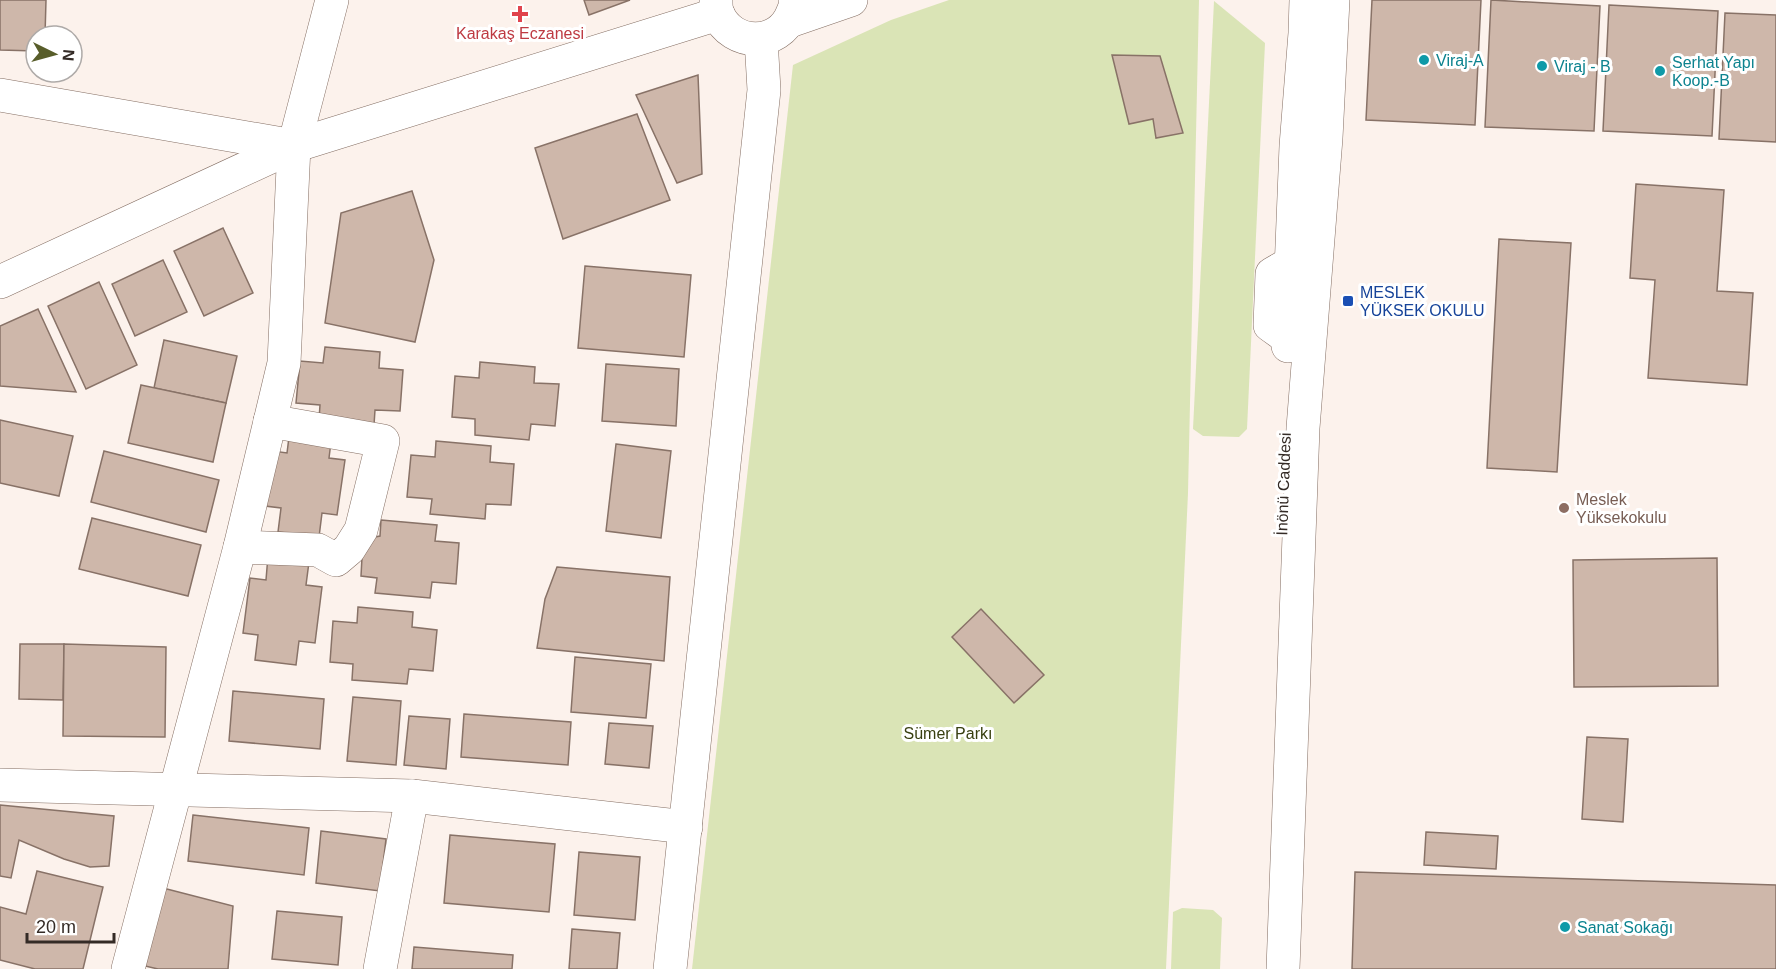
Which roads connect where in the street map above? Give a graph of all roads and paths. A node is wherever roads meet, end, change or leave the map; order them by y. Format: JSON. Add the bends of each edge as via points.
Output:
{"nodes":[{"id":1,"x":332,"y":0,"type":"edge"},
{"id":2,"x":851,"y":0,"type":"edge"},
{"id":3,"x":1285,"y":0,"type":"edge"},
{"id":4,"x":1306,"y":0,"type":"edge"},
{"id":5,"x":1333,"y":0,"type":"edge"},
{"id":6,"x":717,"y":7,"type":"edge"},
{"id":7,"x":792,"y":10,"type":"edge"},
{"id":8,"x":1305,"y":33,"type":"junction"},
{"id":9,"x":761,"y":39,"type":"junction"},
{"id":10,"x":0,"y":94,"type":"edge"},
{"id":11,"x":294,"y":146,"type":"junction"},
{"id":12,"x":0,"y":282,"type":"edge"},
{"id":13,"x":270,"y":422,"type":"junction"},
{"id":14,"x":240,"y":547,"type":"junction"},
{"id":15,"x":0,"y":785,"type":"edge"},
{"id":16,"x":176,"y":789,"type":"junction"},
{"id":17,"x":412,"y":796,"type":"junction"},
{"id":18,"x":686,"y":827,"type":"junction"},
{"id":19,"x":128,"y":969,"type":"edge"},
{"id":20,"x":380,"y":969,"type":"edge"},
{"id":21,"x":670,"y":969,"type":"edge"},
{"id":22,"x":1263,"y":969,"type":"edge"},
{"id":23,"x":1282,"y":969,"type":"edge"}],
"edges":[{"from":1,"to":11,"type":"street"},
{"from":2,"to":7,"type":"street"},
{"from":3,"to":8,"type":"street"},
{"from":4,"to":8,"type":"street","name":"İnönü Caddesi"},
{"from":5,"to":23,"type":"street","name":"İnönü Caddesi","via":[[1303,428]]},
{"from":6,"to":9,"type":"street","via":[[728,28],[743,38]]},
{"from":6,"to":11,"type":"street"},
{"from":7,"to":9,"type":"street","via":[[777,34]]},
{"from":8,"to":22,"type":"street","name":"İnönü Caddesi","via":[[1296,146]]},
{"from":9,"to":18,"type":"street","via":[[764,90]]},
{"from":10,"to":11,"type":"street"},
{"from":11,"to":12,"type":"street"},
{"from":11,"to":13,"type":"street","via":[[284,363]]},
{"from":13,"to":14,"type":"street"},
{"from":13,"to":14,"type":"street","via":[[383,441],[361,530],[336,560],[318,550]]},
{"from":14,"to":16,"type":"street"},
{"from":15,"to":16,"type":"street"},
{"from":16,"to":17,"type":"street"},
{"from":16,"to":19,"type":"street"},
{"from":17,"to":18,"type":"street"},
{"from":17,"to":20,"type":"street"},
{"from":18,"to":21,"type":"street"}]}
